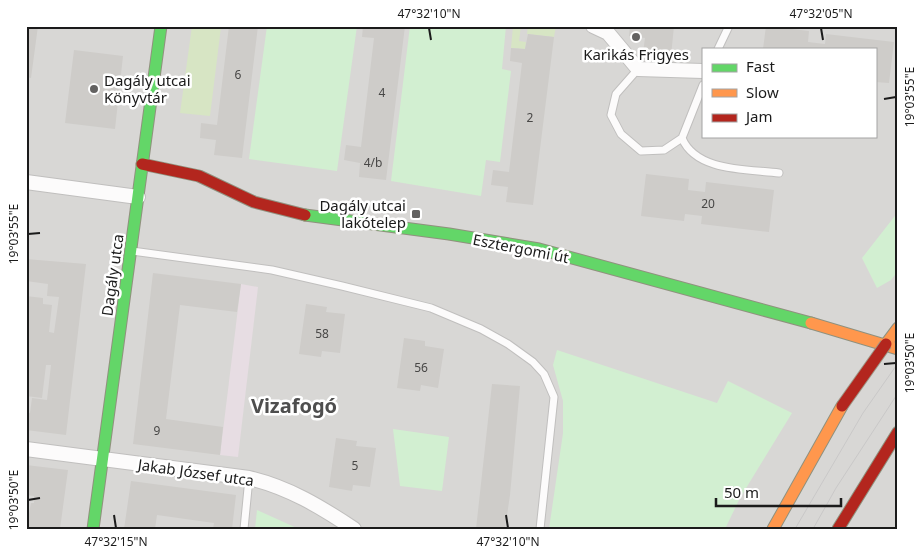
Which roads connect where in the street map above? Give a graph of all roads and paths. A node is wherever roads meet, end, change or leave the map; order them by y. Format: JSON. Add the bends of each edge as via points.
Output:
{"nodes":[{"id":1,"x":161,"y":26,"type":"edge"},
{"id":2,"x":593,"y":26,"type":"edge"},
{"id":3,"x":729,"y":26,"type":"edge"},
{"id":4,"x":718,"y":48,"type":"edge"},
{"id":5,"x":638,"y":69,"type":"junction"},
{"id":6,"x":702,"y":71,"type":"edge"},
{"id":7,"x":702,"y":88,"type":"edge"},
{"id":8,"x":682,"y":138,"type":"junction"},
{"id":9,"x":142,"y":164,"type":"junction"},
{"id":10,"x":779,"y":173,"type":"dead end"},
{"id":11,"x":26,"y":182,"type":"edge"},
{"id":12,"x":138,"y":198,"type":"junction"},
{"id":13,"x":130,"y":251,"type":"junction"},
{"id":14,"x":898,"y":328,"type":"edge"},
{"id":15,"x":898,"y":350,"type":"edge"},
{"id":16,"x":898,"y":432,"type":"edge"},
{"id":17,"x":26,"y":449,"type":"edge"},
{"id":18,"x":102,"y":458,"type":"junction"},
{"id":19,"x":249,"y":478,"type":"junction"},
{"id":20,"x":93,"y":529,"type":"edge"},
{"id":21,"x":244,"y":529,"type":"edge"},
{"id":22,"x":354,"y":529,"type":"edge"},
{"id":23,"x":540,"y":529,"type":"edge"},
{"id":24,"x":773,"y":529,"type":"edge"},
{"id":25,"x":838,"y":529,"type":"edge"}],
"edges":[{"from":1,"to":9,"type":"street","name":"Dagály utca"},
{"from":2,"to":5,"type":"street","via":[[608,32]]},
{"from":3,"to":4,"type":"lane"},
{"from":5,"to":6,"type":"street"},
{"from":5,"to":8,"type":"lane","via":[[616,94],[611,115],[621,134],[641,151],[664,150]]},
{"from":7,"to":8,"type":"lane"},
{"from":8,"to":10,"type":"lane","via":[[686,149],[698,158],[720,166]]},
{"from":9,"to":12,"type":"street","name":"Dagály utca"},
{"from":9,"to":15,"type":"street","name":"Esztergomi út","via":[[199,176],[254,202],[295,214],[421,230],[539,250],[766,310]]},
{"from":11,"to":12,"type":"street"},
{"from":12,"to":13,"type":"street","name":"Dagály utca"},
{"from":13,"to":18,"type":"street","name":"Dagály utca"},
{"from":13,"to":23,"type":"lane","via":[[272,270],[431,308],[508,344],[544,374],[554,397]]},
{"from":14,"to":24,"type":"street","bridge":true,"via":[[842,406]]},
{"from":16,"to":25,"type":"street"},
{"from":17,"to":18,"type":"street","name":"Jakab József utca"},
{"from":18,"to":19,"type":"street","name":"Jakab József utca"},
{"from":18,"to":20,"type":"street","name":"Dagály utca"},
{"from":19,"to":21,"type":"lane"},
{"from":19,"to":22,"type":"street","name":"Jakab József utca","via":[[292,492]]}]}
